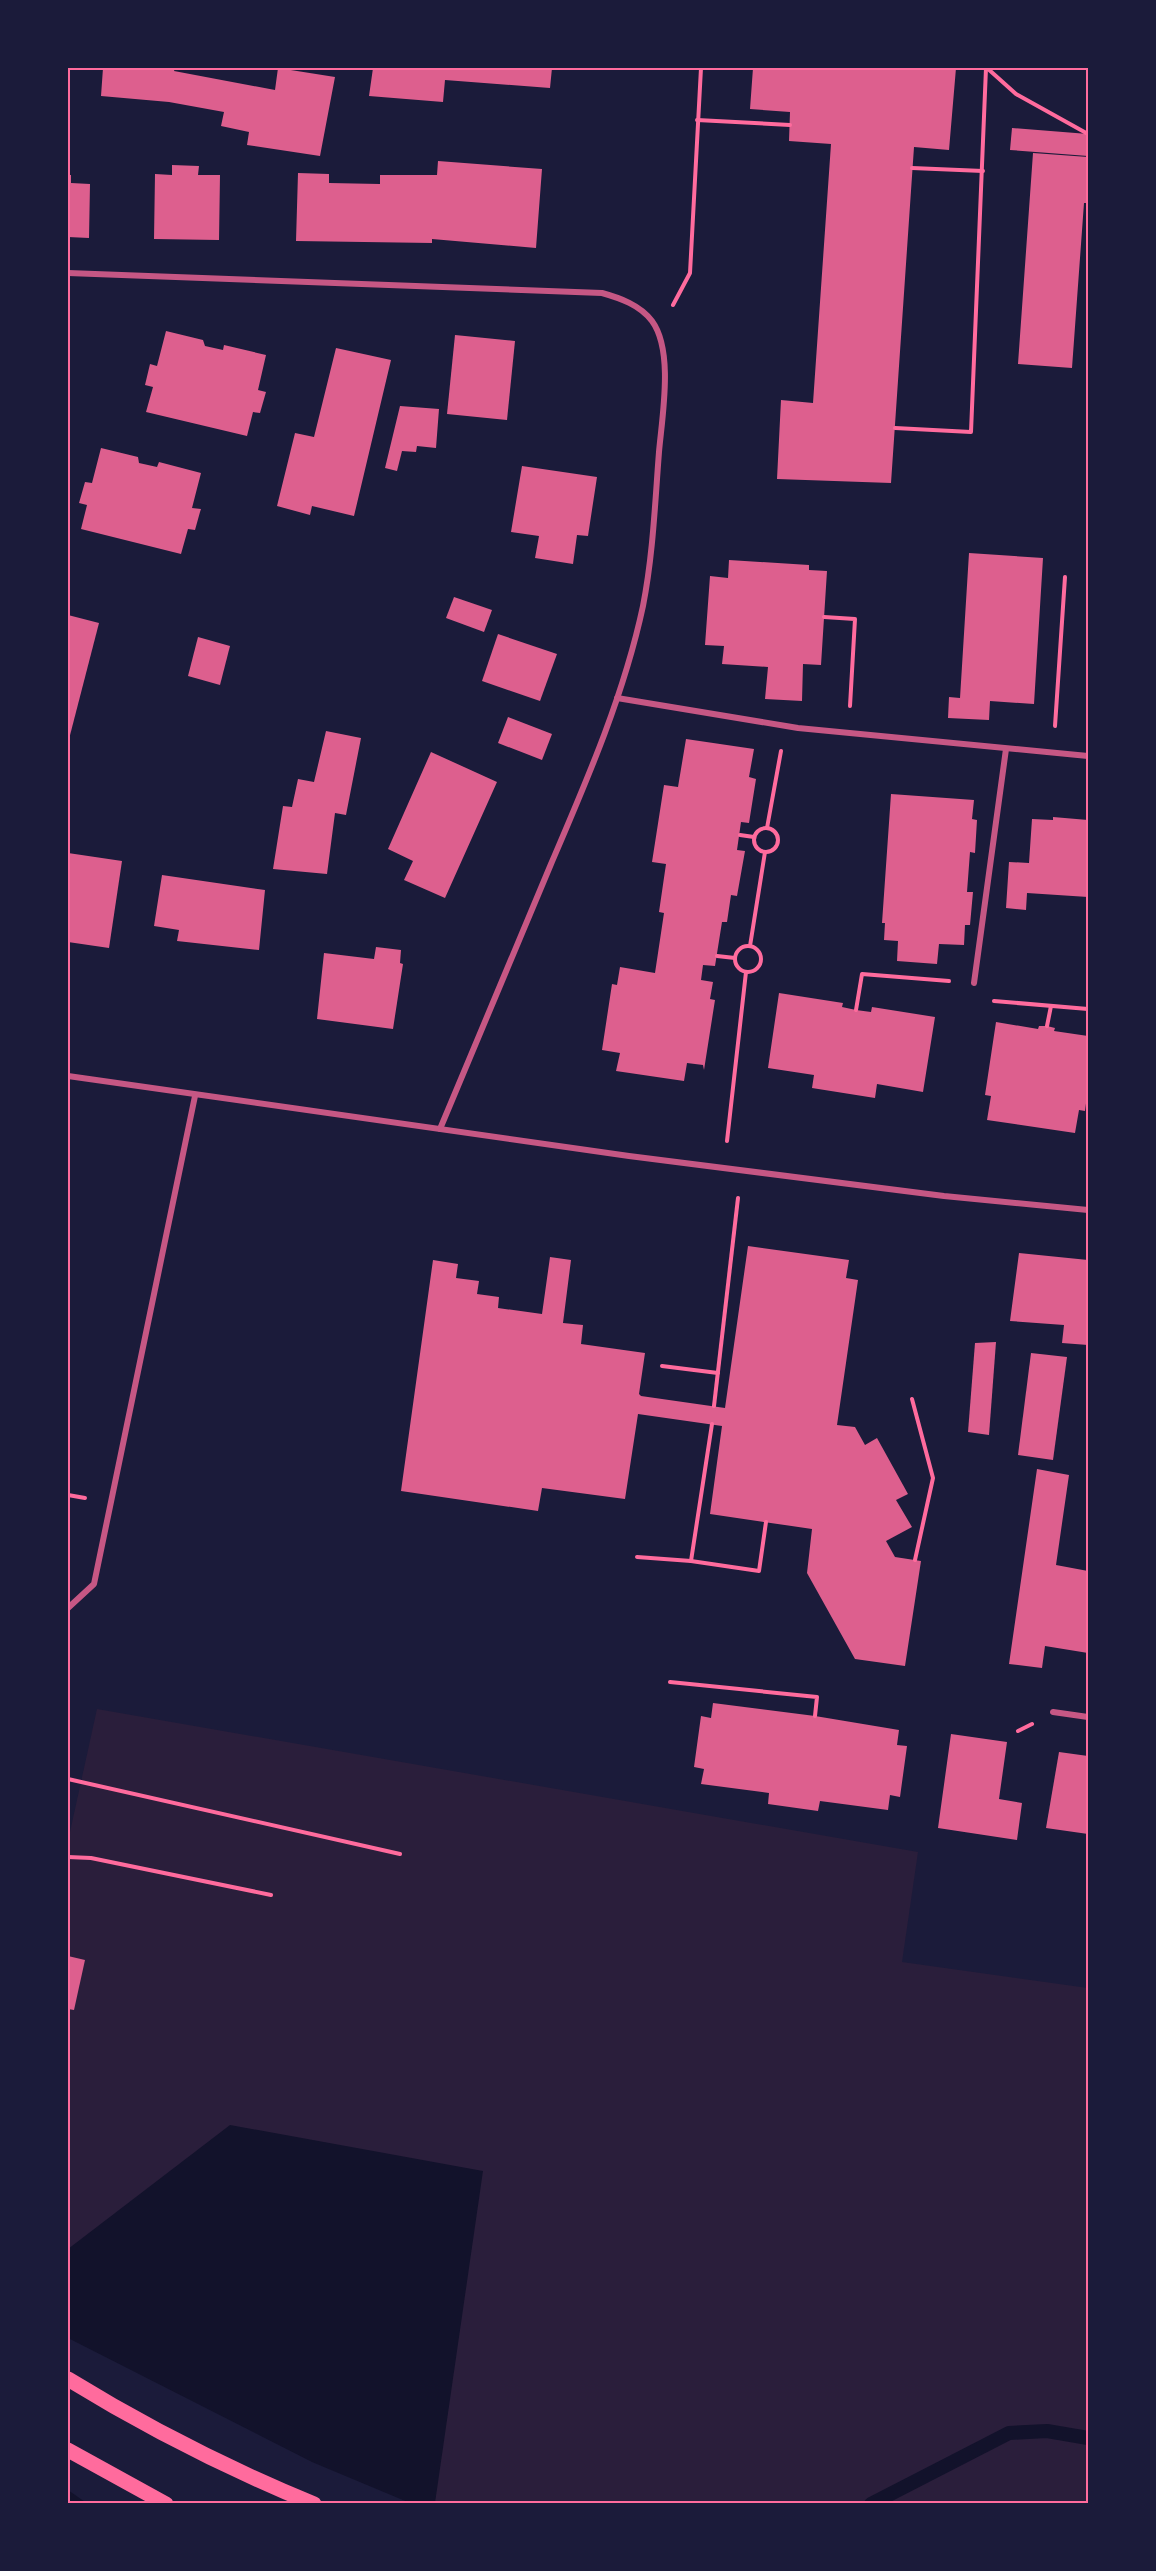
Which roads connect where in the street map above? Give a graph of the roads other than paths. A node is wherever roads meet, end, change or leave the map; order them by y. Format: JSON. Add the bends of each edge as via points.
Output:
{"nodes":[{"id":1,"x":68,"y":273,"type":"edge"},
{"id":2,"x":617,"y":698,"type":"junction"},
{"id":3,"x":1006,"y":749,"type":"junction"},
{"id":4,"x":1089,"y":756,"type":"edge"},
{"id":5,"x":974,"y":983,"type":"road end"},
{"id":6,"x":68,"y":1076,"type":"edge"},
{"id":7,"x":195,"y":1096,"type":"junction"},
{"id":8,"x":440,"y":1129,"type":"junction"},
{"id":9,"x":1089,"y":1210,"type":"edge"},
{"id":10,"x":68,"y":1608,"type":"edge"},
{"id":11,"x":1053,"y":1712,"type":"dead end"},
{"id":12,"x":1089,"y":1717,"type":"edge"},
{"id":13,"x":68,"y":2379,"type":"edge"},
{"id":14,"x":68,"y":2450,"type":"edge"},
{"id":15,"x":166,"y":2504,"type":"edge"},
{"id":16,"x":314,"y":2504,"type":"edge"}],
"edges":[{"from":1,"to":2,"type":"street","via":[[602,293],[631,303],[652,321],[658,332],[664,354],[664,387],[643,606]]},
{"from":2,"to":3,"type":"street","via":[[798,728]]},
{"from":2,"to":8,"type":"street"},
{"from":3,"to":4,"type":"street"},
{"from":3,"to":5,"type":"street"},
{"from":6,"to":7,"type":"street"},
{"from":7,"to":8,"type":"street"},
{"from":7,"to":10,"type":"street","via":[[94,1584]]},
{"from":8,"to":9,"type":"street","via":[[944,1196]]},
{"from":11,"to":12,"type":"street"},
{"from":13,"to":16,"type":"main road","via":[[212,2457]]},
{"from":14,"to":15,"type":"main road"}]}
